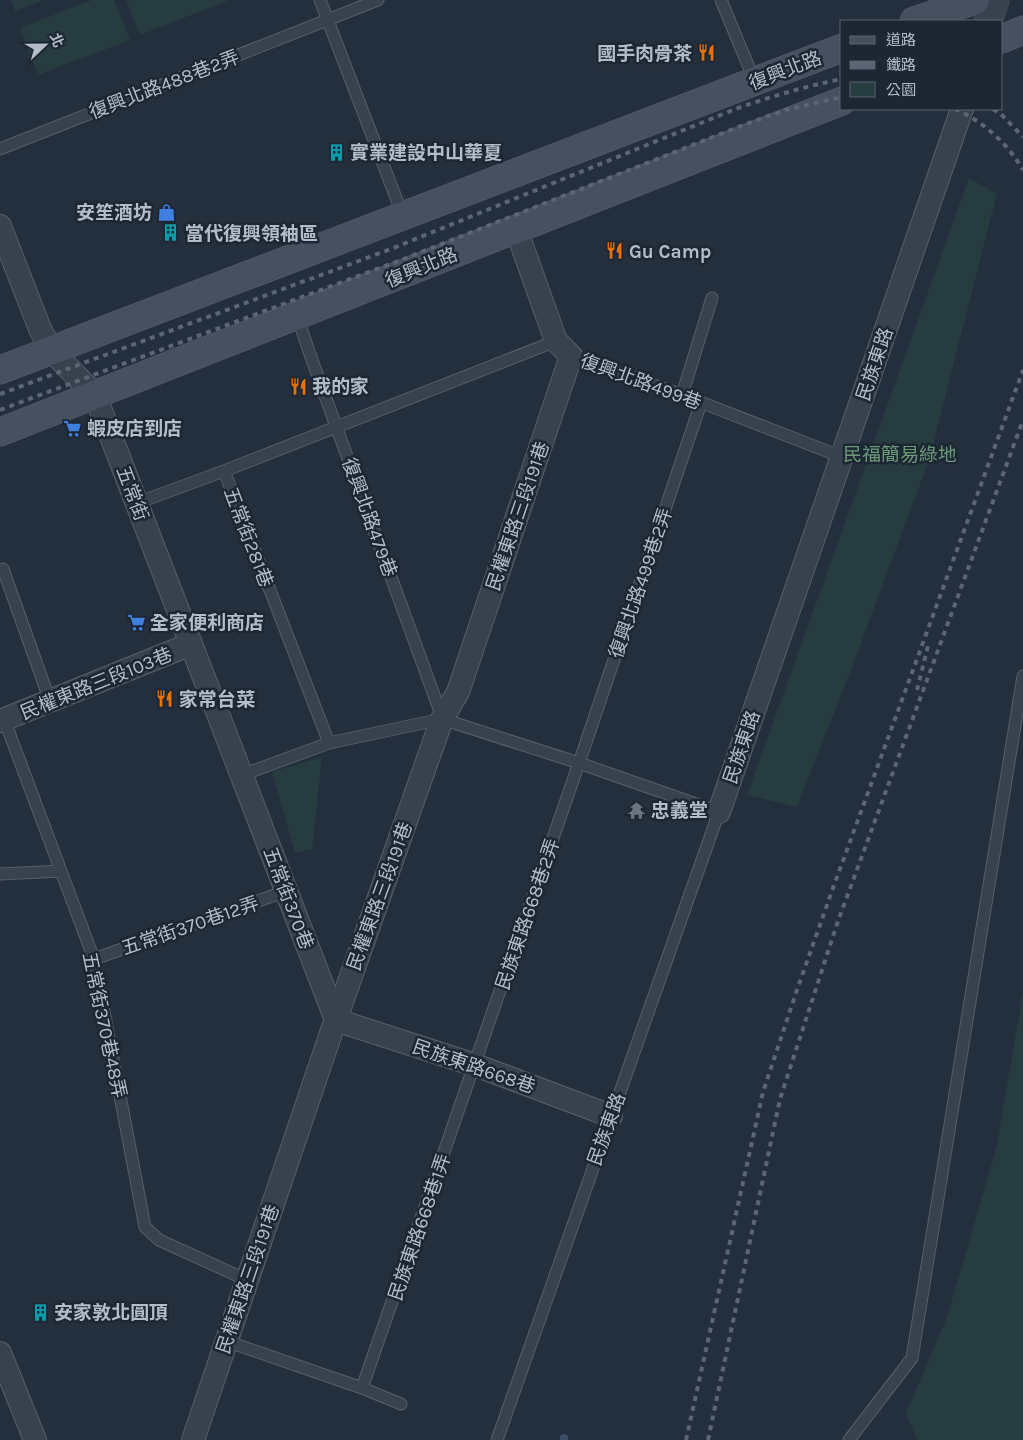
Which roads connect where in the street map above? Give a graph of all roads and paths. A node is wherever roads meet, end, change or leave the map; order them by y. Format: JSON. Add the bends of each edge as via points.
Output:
{"nodes":[{"id":1,"x":320,"y":0,"type":"edge"},
{"id":2,"x":378,"y":0,"type":"edge"},
{"id":3,"x":721,"y":0,"type":"edge"},
{"id":4,"x":975,"y":0,"type":"edge"},
{"id":5,"x":995,"y":0,"type":"edge"},
{"id":6,"x":944,"y":11,"type":"edge"},
{"id":7,"x":328,"y":20,"type":"junction"},
{"id":8,"x":917,"y":20,"type":"edge"},
{"id":9,"x":988,"y":20,"type":"edge"},
{"id":10,"x":1023,"y":30,"type":"edge"},
{"id":11,"x":1003,"y":39,"type":"edge"},
{"id":12,"x":840,"y":49,"type":"edge"},
{"id":13,"x":755,"y":82,"type":"junction"},
{"id":14,"x":840,"y":102,"type":"edge"},
{"id":15,"x":962,"y":110,"type":"edge"},
{"id":16,"x":0,"y":149,"type":"edge"},
{"id":17,"x":403,"y":216,"type":"junction"},
{"id":18,"x":0,"y":226,"type":"edge"},
{"id":19,"x":516,"y":229,"type":"junction"},
{"id":20,"x":712,"y":298,"type":"dead end"},
{"id":21,"x":297,"y":316,"type":"junction"},
{"id":22,"x":563,"y":348,"type":"junction"},
{"id":23,"x":52,"y":350,"type":"junction"},
{"id":24,"x":0,"y":370,"type":"edge"},
{"id":25,"x":95,"y":395,"type":"junction"},
{"id":26,"x":682,"y":395,"type":"junction"},
{"id":27,"x":700,"y":403,"type":"junction"},
{"id":28,"x":337,"y":426,"type":"junction"},
{"id":29,"x":0,"y":432,"type":"edge"},
{"id":30,"x":842,"y":457,"type":"junction"},
{"id":31,"x":224,"y":471,"type":"junction"},
{"id":32,"x":137,"y":502,"type":"junction"},
{"id":33,"x":3,"y":569,"type":"dead end"},
{"id":34,"x":191,"y":644,"type":"junction"},
{"id":35,"x":1023,"y":676,"type":"edge"},
{"id":36,"x":50,"y":701,"type":"junction"},
{"id":37,"x":442,"y":719,"type":"junction"},
{"id":38,"x":2,"y":720,"type":"edge"},
{"id":39,"x":329,"y":743,"type":"junction"},
{"id":40,"x":579,"y":762,"type":"junction"},
{"id":41,"x":242,"y":775,"type":"junction"},
{"id":42,"x":719,"y":812,"type":"junction"},
{"id":43,"x":62,"y":871,"type":"junction"},
{"id":44,"x":0,"y":874,"type":"edge"},
{"id":45,"x":286,"y":891,"type":"junction"},
{"id":46,"x":94,"y":959,"type":"junction"},
{"id":47,"x":336,"y":1020,"type":"junction"},
{"id":48,"x":475,"y":1065,"type":"junction"},
{"id":49,"x":611,"y":1116,"type":"junction"},
{"id":50,"x":247,"y":1280,"type":"junction"},
{"id":51,"x":226,"y":1341,"type":"junction"},
{"id":52,"x":0,"y":1353,"type":"edge"},
{"id":53,"x":362,"y":1388,"type":"junction"},
{"id":54,"x":401,"y":1404,"type":"dead end"},
{"id":55,"x":35,"y":1440,"type":"edge"},
{"id":56,"x":193,"y":1440,"type":"edge"},
{"id":57,"x":497,"y":1440,"type":"edge"},
{"id":58,"x":849,"y":1440,"type":"edge"}],
"edges":[{"from":1,"to":7,"type":"lane"},
{"from":2,"to":7,"type":"lane","name":"復興北路488巷2弄"},
{"from":3,"to":13,"type":"lane"},
{"from":4,"to":6,"type":"main road"},
{"from":5,"to":9,"type":"street"},
{"from":6,"to":8,"type":"main road"},
{"from":7,"to":16,"type":"lane","name":"復興北路488巷2弄"},
{"from":7,"to":17,"type":"lane"},
{"from":10,"to":11,"type":"main road"},
{"from":12,"to":13,"type":"main road","name":"復興北路"},
{"from":13,"to":17,"type":"main road","name":"復興北路"},
{"from":14,"to":19,"type":"main road","name":"復興北路"},
{"from":15,"to":30,"type":"street","name":"民族東路"},
{"from":17,"to":23,"type":"main road","name":"復興北路"},
{"from":18,"to":23,"type":"street","name":"五常街","via":[[40,329]]},
{"from":19,"to":21,"type":"main road","name":"復興北路"},
{"from":19,"to":22,"type":"street"},
{"from":20,"to":26,"type":"lane"},
{"from":21,"to":25,"type":"main road","name":"復興北路"},
{"from":21,"to":28,"type":"lane","name":"復興北路479巷"},
{"from":22,"to":26,"type":"lane","name":"復興北路499巷"},
{"from":22,"to":28,"type":"lane"},
{"from":22,"to":37,"type":"street","name":"民權東路三段191巷","via":[[458,692]]},
{"from":23,"to":24,"type":"main road","name":"復興北路"},
{"from":23,"to":25,"type":"street","name":"五常街"},
{"from":25,"to":29,"type":"main road","name":"復興北路"},
{"from":25,"to":32,"type":"street","name":"五常街"},
{"from":26,"to":27,"type":"lane","name":"復興北路499巷"},
{"from":27,"to":30,"type":"lane","name":"復興北路499巷"},
{"from":27,"to":40,"type":"lane","name":"復興北路499巷2弄"},
{"from":28,"to":31,"type":"lane"},
{"from":28,"to":37,"type":"lane","name":"復興北路479巷"},
{"from":30,"to":42,"type":"street","name":"民族東路"},
{"from":31,"to":32,"type":"lane"},
{"from":31,"to":39,"type":"lane","name":"五常街281巷"},
{"from":32,"to":34,"type":"street","name":"五常街"},
{"from":33,"to":36,"type":"lane"},
{"from":34,"to":36,"type":"street","name":"民權東路三段103巷"},
{"from":34,"to":41,"type":"street","name":"五常街"},
{"from":35,"to":58,"type":"lane","via":[[912,1358]]},
{"from":36,"to":38,"type":"street","name":"民權東路三段103巷"},
{"from":37,"to":39,"type":"lane"},
{"from":37,"to":40,"type":"lane"},
{"from":37,"to":47,"type":"street","name":"民權東路三段191巷"},
{"from":38,"to":43,"type":"lane","name":"五常街370巷48弄"},
{"from":39,"to":41,"type":"lane"},
{"from":40,"to":42,"type":"lane"},
{"from":40,"to":48,"type":"lane","name":"民族東路668巷2弄"},
{"from":41,"to":45,"type":"street","name":"五常街370巷"},
{"from":42,"to":49,"type":"lane","name":"民族東路"},
{"from":43,"to":44,"type":"lane"},
{"from":43,"to":46,"type":"lane","name":"五常街370巷48弄"},
{"from":45,"to":46,"type":"lane","name":"五常街370巷12弄"},
{"from":45,"to":47,"type":"street","name":"五常街370巷"},
{"from":46,"to":50,"type":"lane","name":"五常街370巷48弄","via":[[145,1227],[159,1240]]},
{"from":47,"to":48,"type":"street","name":"民族東路668巷"},
{"from":47,"to":50,"type":"street","name":"民權東路三段191巷"},
{"from":48,"to":49,"type":"street","name":"民族東路668巷"},
{"from":48,"to":53,"type":"lane","name":"民族東路668巷1弄"},
{"from":49,"to":57,"type":"lane","name":"民族東路"},
{"from":50,"to":51,"type":"street","name":"民權東路三段191巷"},
{"from":51,"to":53,"type":"lane"},
{"from":51,"to":56,"type":"street","name":"民權東路三段191巷"},
{"from":52,"to":55,"type":"street"},
{"from":53,"to":54,"type":"lane"}]}
